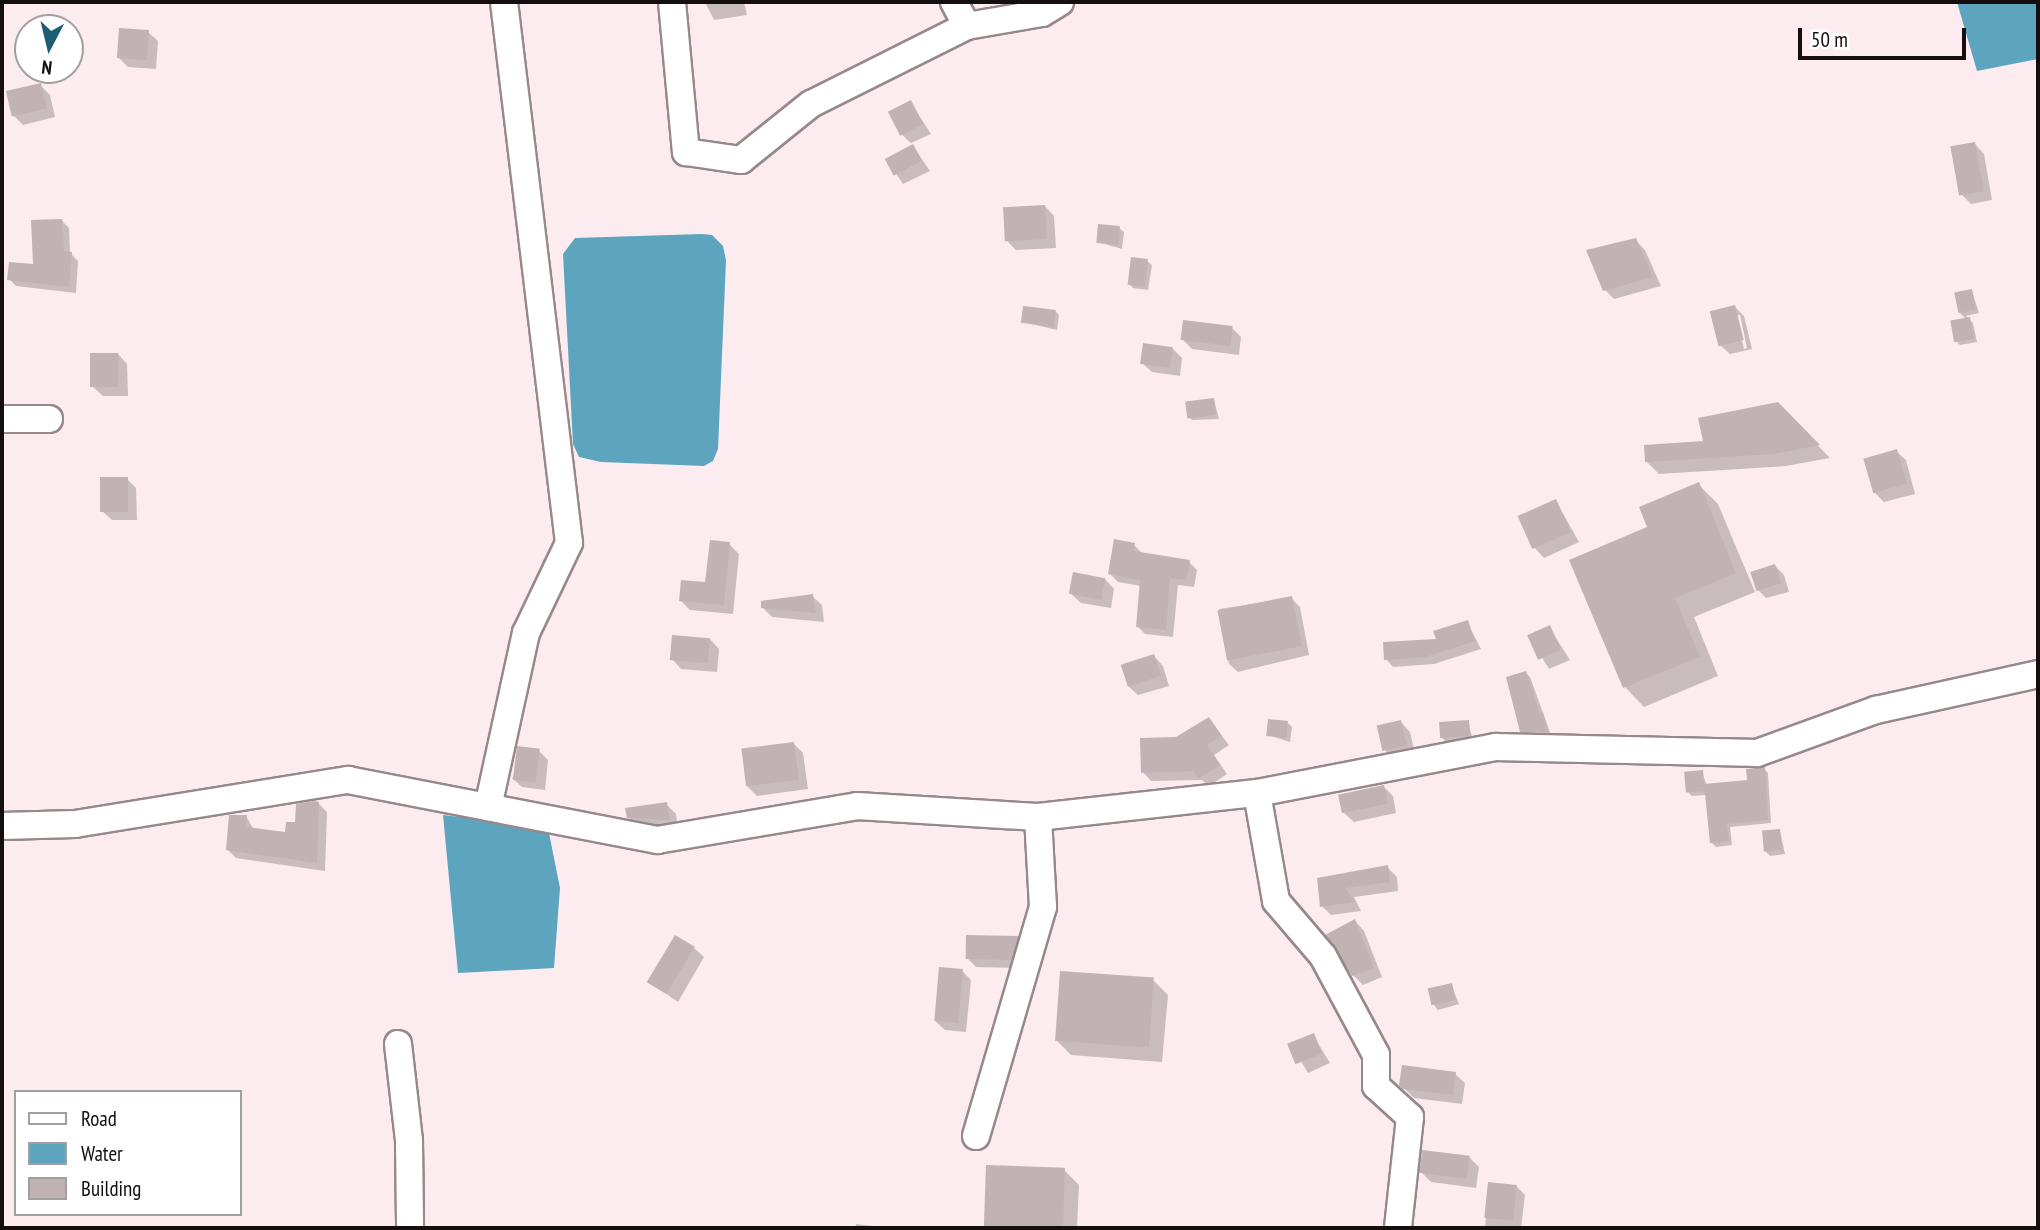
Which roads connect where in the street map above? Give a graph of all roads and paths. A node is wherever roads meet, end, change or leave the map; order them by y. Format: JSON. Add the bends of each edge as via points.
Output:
{"nodes":[{"id":1,"x":504,"y":2,"type":"edge"},
{"id":2,"x":672,"y":2,"type":"edge"},
{"id":3,"x":954,"y":2,"type":"edge"},
{"id":4,"x":1060,"y":2,"type":"edge"},
{"id":5,"x":967,"y":26,"type":"junction"},
{"id":6,"x":2,"y":419,"type":"edge"},
{"id":7,"x":50,"y":419,"type":"dead end"},
{"id":8,"x":2038,"y":674,"type":"edge"},
{"id":9,"x":1257,"y":793,"type":"junction"},
{"id":10,"x":488,"y":807,"type":"junction"},
{"id":11,"x":1038,"y":817,"type":"junction"},
{"id":12,"x":2,"y":826,"type":"edge"},
{"id":13,"x":398,"y":1044,"type":"dead end"},
{"id":14,"x":976,"y":1136,"type":"dead end"},
{"id":15,"x":410,"y":1228,"type":"edge"},
{"id":16,"x":1398,"y":1228,"type":"edge"}],
"edges":[{"from":1,"to":10,"type":"street","via":[[569,543],[526,633]]},
{"from":2,"to":5,"type":"street","via":[[686,152],[741,160],[811,104]]},
{"from":3,"to":5,"type":"street"},
{"from":4,"to":5,"type":"street","via":[[1042,13]]},
{"from":6,"to":7,"type":"street"},
{"from":8,"to":9,"type":"street","via":[[1876,710],[1757,753],[1496,747]]},
{"from":9,"to":11,"type":"street"},
{"from":9,"to":16,"type":"street","via":[[1276,901],[1322,956],[1376,1055],[1376,1086],[1410,1117]]},
{"from":10,"to":11,"type":"street","via":[[657,841],[857,806]]},
{"from":10,"to":12,"type":"street","via":[[348,780],[75,824]]},
{"from":11,"to":14,"type":"street","via":[[1042,907]]},
{"from":13,"to":15,"type":"street","via":[[409,1141]]}]}
